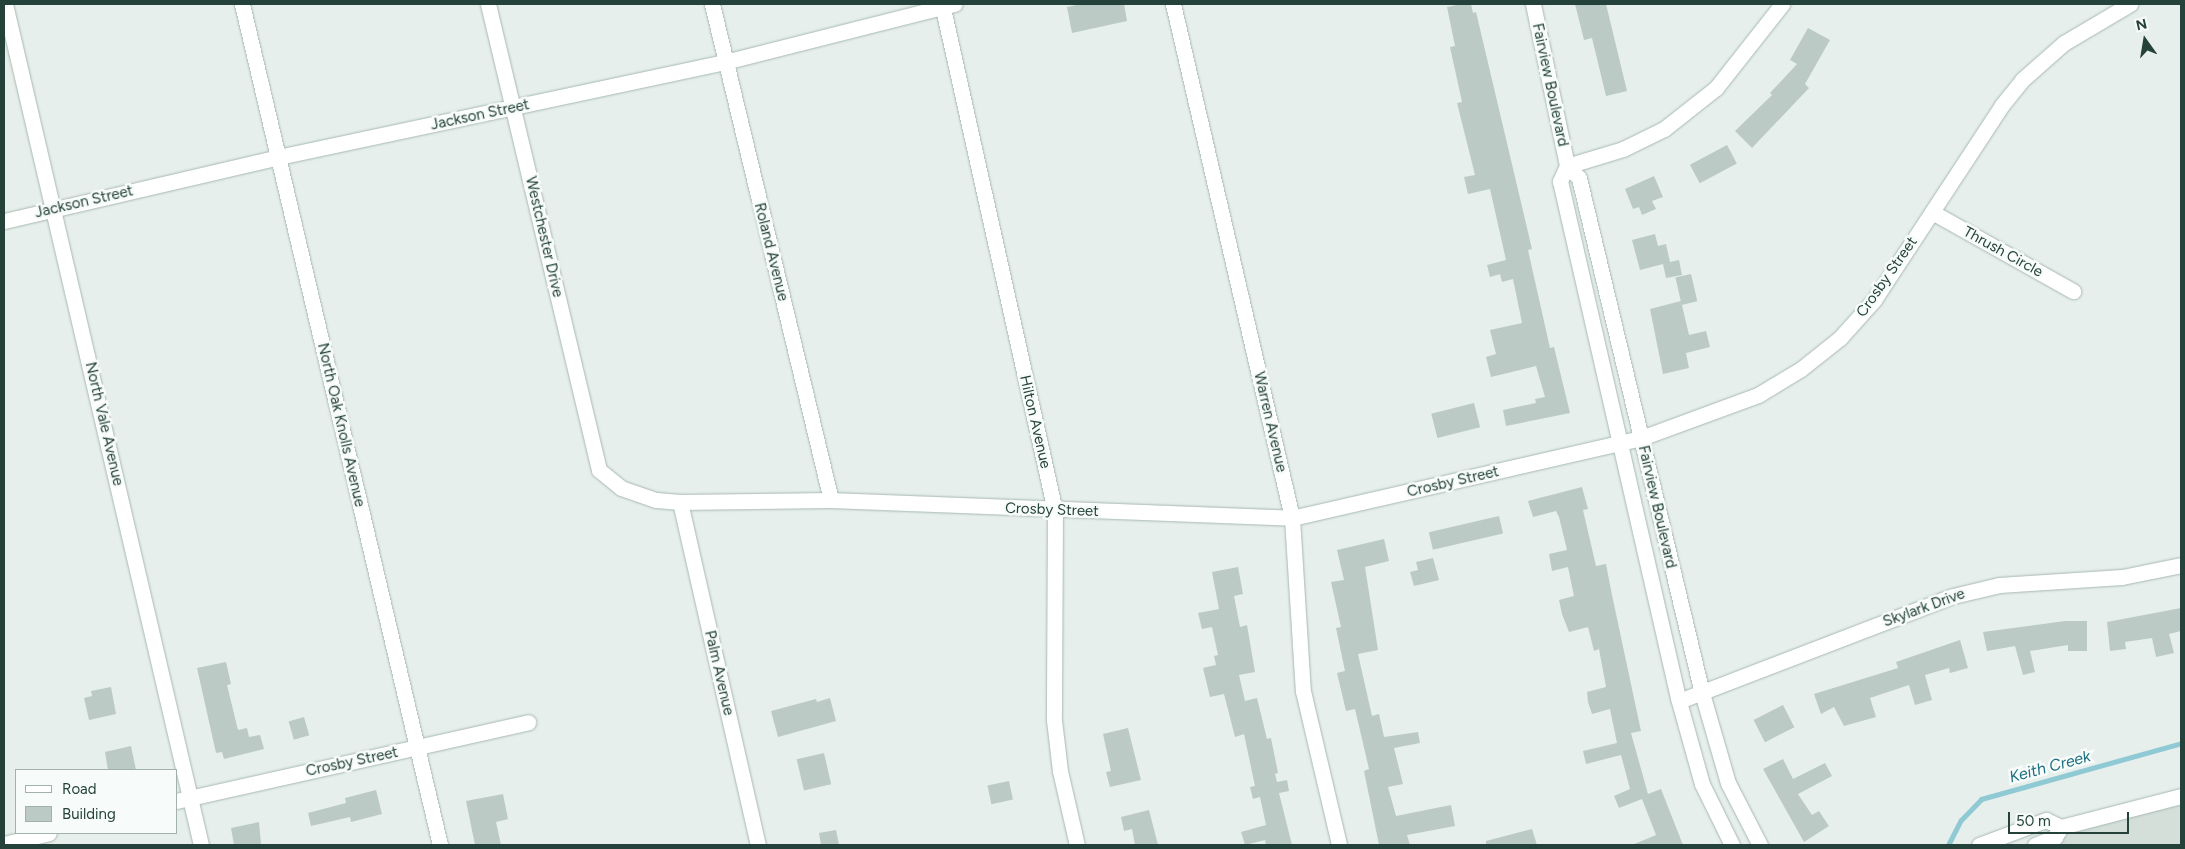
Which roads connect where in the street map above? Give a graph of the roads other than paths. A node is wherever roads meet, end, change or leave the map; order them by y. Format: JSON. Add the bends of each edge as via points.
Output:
{"nodes":[{"id":1,"x":5,"y":4,"type":"edge"},
{"id":2,"x":242,"y":4,"type":"edge"},
{"id":3,"x":488,"y":4,"type":"edge"},
{"id":4,"x":712,"y":4,"type":"edge"},
{"id":5,"x":1173,"y":4,"type":"edge"},
{"id":6,"x":1533,"y":4,"type":"edge"},
{"id":7,"x":1782,"y":4,"type":"edge"},
{"id":8,"x":2130,"y":4,"type":"edge"},
{"id":9,"x":947,"y":5,"type":"edge"},
{"id":10,"x":725,"y":62,"type":"junction"},
{"id":11,"x":514,"y":108,"type":"junction"},
{"id":12,"x":278,"y":157,"type":"junction"},
{"id":13,"x":1567,"y":166,"type":"junction"},
{"id":14,"x":54,"y":209,"type":"junction"},
{"id":15,"x":1932,"y":212,"type":"junction"},
{"id":16,"x":4,"y":221,"type":"edge"},
{"id":17,"x":2073,"y":291,"type":"dead end"},
{"id":18,"x":1641,"y":438,"type":"junction"},
{"id":19,"x":1618,"y":444,"type":"junction"},
{"id":20,"x":599,"y":470,"type":"joint"},
{"id":21,"x":831,"y":500,"type":"junction"},
{"id":22,"x":680,"y":502,"type":"junction"},
{"id":23,"x":1055,"y":511,"type":"junction"},
{"id":24,"x":1292,"y":518,"type":"junction"},
{"id":25,"x":2181,"y":565,"type":"edge"},
{"id":26,"x":1702,"y":693,"type":"junction"},
{"id":27,"x":1679,"y":701,"type":"junction"},
{"id":28,"x":528,"y":722,"type":"dead end"},
{"id":29,"x":416,"y":749,"type":"junction"},
{"id":30,"x":176,"y":769,"type":"edge"},
{"id":31,"x":178,"y":776,"type":"edge"},
{"id":32,"x":2181,"y":796,"type":"edge"},
{"id":33,"x":183,"y":799,"type":"edge"},
{"id":34,"x":2061,"y":827,"type":"junction"},
{"id":35,"x":45,"y":834,"type":"edge"},
{"id":36,"x":4,"y":844,"type":"edge"},
{"id":37,"x":201,"y":845,"type":"edge"},
{"id":38,"x":440,"y":845,"type":"edge"},
{"id":39,"x":758,"y":845,"type":"edge"},
{"id":40,"x":1077,"y":845,"type":"edge"},
{"id":41,"x":1339,"y":845,"type":"edge"},
{"id":42,"x":1732,"y":845,"type":"edge"},
{"id":43,"x":1760,"y":845,"type":"edge"},
{"id":44,"x":1979,"y":845,"type":"edge"},
{"id":45,"x":2035,"y":845,"type":"edge"}],
"edges":[{"from":1,"to":14,"type":"street","name":"North Vale Avenue"},
{"from":2,"to":12,"type":"street","name":"North Oak Knolls Avenue"},
{"from":3,"to":11,"type":"street","name":"Westchester Drive"},
{"from":4,"to":10,"type":"street","name":"Roland Avenue"},
{"from":5,"to":24,"type":"street","name":"Warren Avenue"},
{"from":6,"to":13,"type":"street","name":"Fairview Boulevard"},
{"from":7,"to":13,"type":"street","via":[[1716,88],[1664,129],[1623,149]]},
{"from":8,"to":15,"type":"street","name":"Crosby Street","via":[[2064,43],[2022,80]]},
{"from":9,"to":10,"type":"street","name":"Jackson Street"},
{"from":9,"to":23,"type":"street","name":"Hilton Avenue"},
{"from":10,"to":11,"type":"street","name":"Jackson Street"},
{"from":10,"to":21,"type":"street","name":"Roland Avenue"},
{"from":11,"to":12,"type":"street","name":"Jackson Street"},
{"from":11,"to":20,"type":"street","name":"Westchester Drive"},
{"from":12,"to":14,"type":"street","name":"Jackson Street"},
{"from":12,"to":29,"type":"street","name":"North Oak Knolls Avenue"},
{"from":13,"to":18,"type":"street","name":"Fairview Boulevard","via":[[1579,178]]},
{"from":13,"to":19,"type":"street","name":"Fairview Boulevard","via":[[1560,181]]},
{"from":14,"to":16,"type":"street","name":"Jackson Street"},
{"from":14,"to":30,"type":"street","name":"North Vale Avenue"},
{"from":15,"to":17,"type":"street","name":"Thrush Circle"},
{"from":15,"to":18,"type":"street","name":"Crosby Street","via":[[1874,300],[1822,353],[1758,395]]},
{"from":18,"to":19,"type":"street","name":"Crosby Street"},
{"from":18,"to":26,"type":"street","name":"Fairview Boulevard"},
{"from":19,"to":24,"type":"street","name":"Crosby Street"},
{"from":19,"to":27,"type":"street","name":"Fairview Boulevard"},
{"from":20,"to":22,"type":"street","name":"Crosby Street","via":[[621,488],[656,500]]},
{"from":21,"to":22,"type":"street","name":"Crosby Street"},
{"from":21,"to":23,"type":"street","name":"Crosby Street"},
{"from":22,"to":39,"type":"street","name":"Palm Avenue"},
{"from":23,"to":24,"type":"street","name":"Crosby Street"},
{"from":23,"to":40,"type":"street","name":"Hilton Avenue","via":[[1056,736]]},
{"from":24,"to":41,"type":"street","name":"Warren Avenue","via":[[1303,691]]},
{"from":25,"to":26,"type":"street","name":"Skylark Drive","via":[[2122,577],[2023,582],[1975,590]]},
{"from":26,"to":27,"type":"street","name":"Skylark Drive"},
{"from":26,"to":43,"type":"street","name":"Fairview Boulevard","via":[[1728,783]]},
{"from":27,"to":42,"type":"street","name":"Fairview Boulevard","via":[[1702,784]]},
{"from":28,"to":29,"type":"street","name":"Crosby Street"},
{"from":29,"to":33,"type":"street","name":"Crosby Street"},
{"from":29,"to":38,"type":"street","name":"North Oak Knolls Avenue"},
{"from":31,"to":33,"type":"street","name":"North Vale Avenue"},
{"from":32,"to":34,"type":"street"},
{"from":33,"to":37,"type":"street","name":"North Vale Avenue"},
{"from":34,"to":44,"type":"street","via":[[2046,820]]},
{"from":34,"to":45,"type":"street","via":[[2055,837]]},
{"from":35,"to":36,"type":"street"}]}
